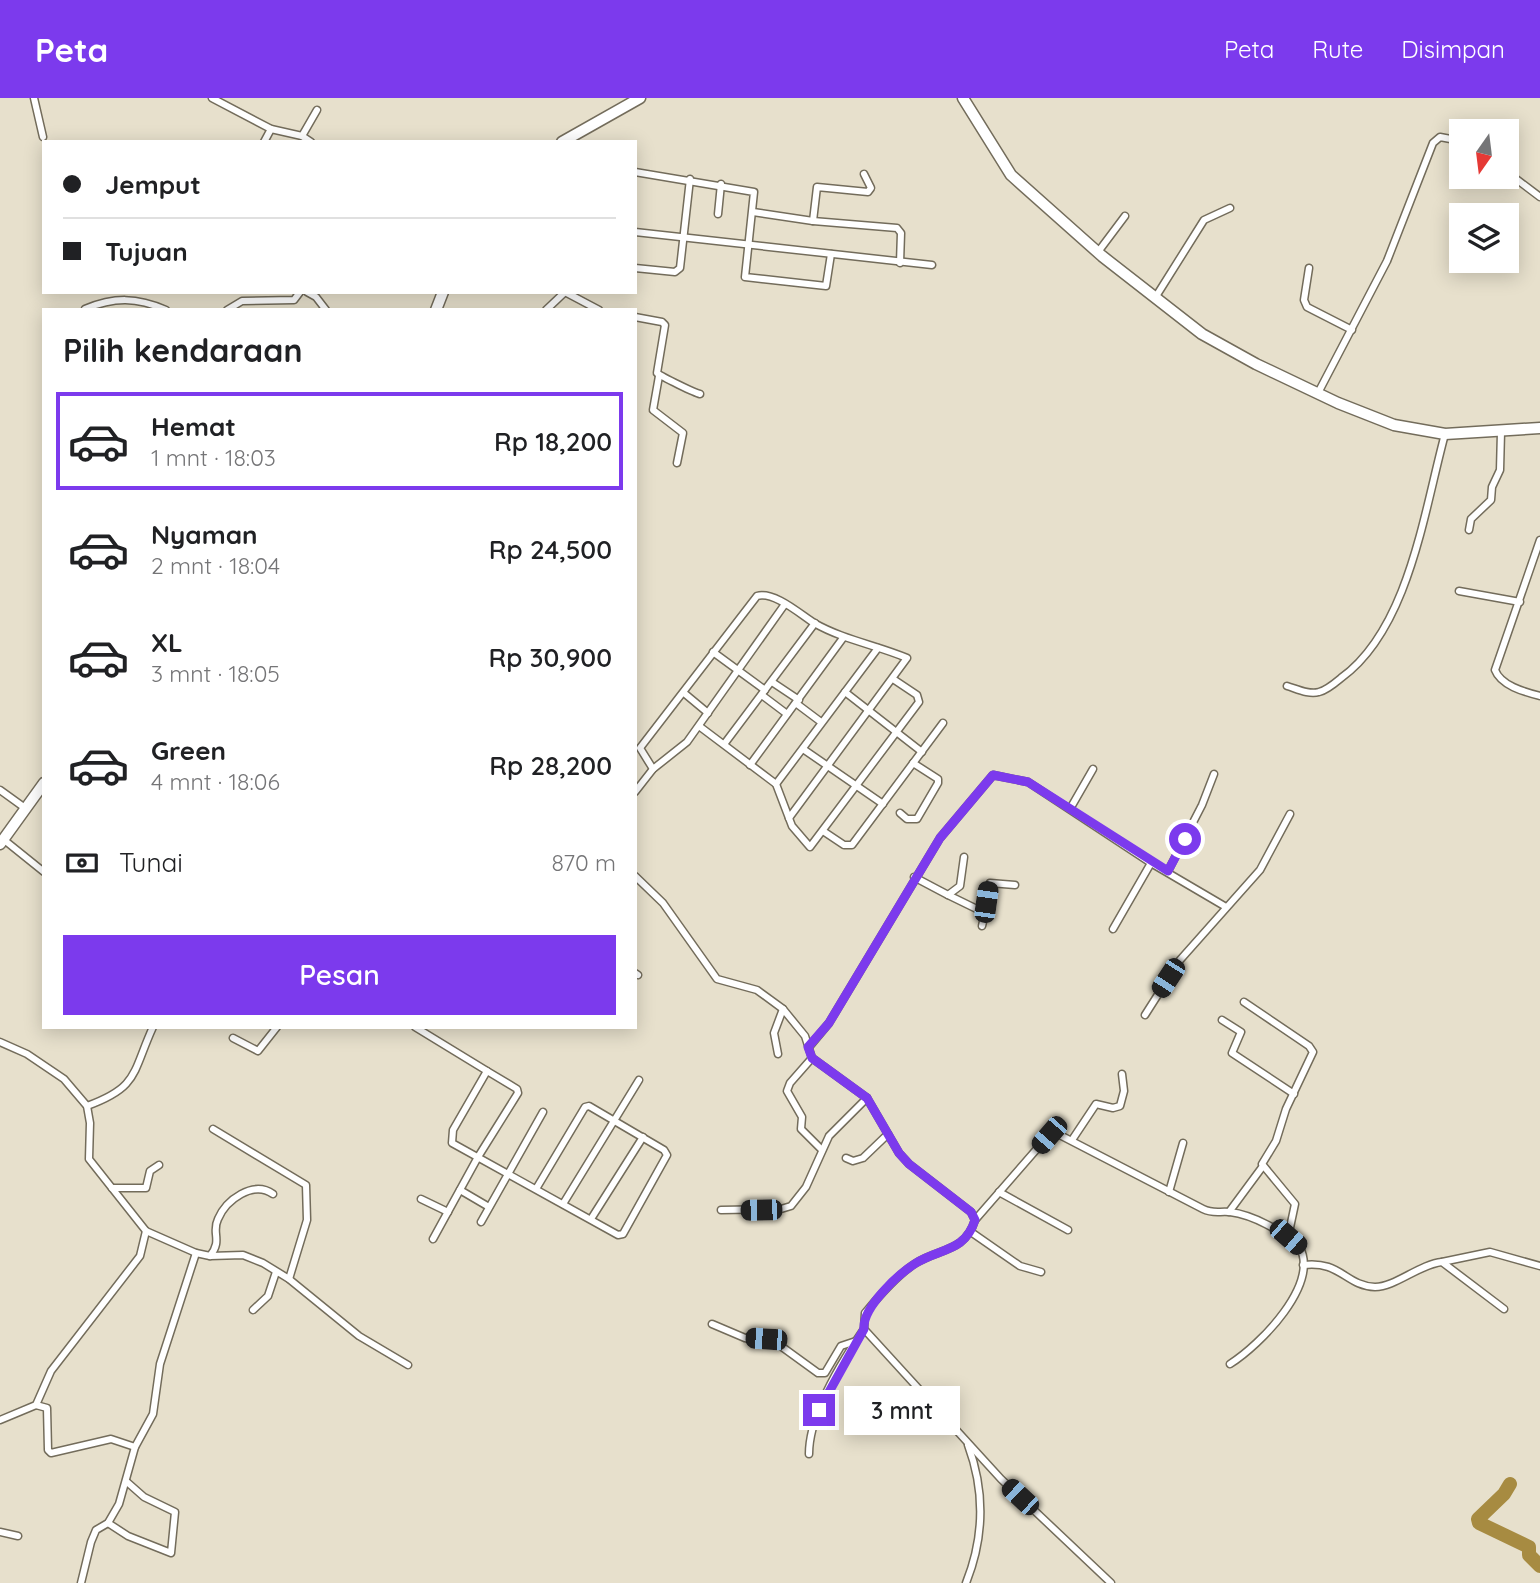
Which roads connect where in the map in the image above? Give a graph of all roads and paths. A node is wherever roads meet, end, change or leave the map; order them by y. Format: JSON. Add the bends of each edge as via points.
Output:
{"nodes":[{"id":1,"x":34,"y":98,"type":"edge"},
{"id":2,"x":212,"y":98,"type":"edge"},
{"id":3,"x":640,"y":98,"type":"edge"},
{"id":4,"x":962,"y":98,"type":"edge"},
{"id":5,"x":317,"y":110,"type":"dead end"},
{"id":6,"x":271,"y":129,"type":"junction"},
{"id":7,"x":302,"y":136,"type":"junction"},
{"id":8,"x":43,"y":137,"type":"dead end"},
{"id":9,"x":1449,"y":139,"type":"edge"},
{"id":10,"x":265,"y":140,"type":"edge"},
{"id":11,"x":308,"y":140,"type":"edge"},
{"id":12,"x":567,"y":140,"type":"edge"},
{"id":13,"x":637,"y":172,"type":"edge"},
{"id":14,"x":864,"y":174,"type":"dead end"},
{"id":15,"x":690,"y":179,"type":"junction"},
{"id":16,"x":1519,"y":181,"type":"edge"},
{"id":17,"x":721,"y":184,"type":"junction"},
{"id":18,"x":1540,"y":197,"type":"edge"},
{"id":19,"x":1230,"y":208,"type":"dead end"},
{"id":20,"x":753,"y":212,"type":"junction"},
{"id":21,"x":718,"y":214,"type":"dead end"},
{"id":22,"x":1125,"y":216,"type":"dead end"},
{"id":23,"x":813,"y":221,"type":"junction"},
{"id":24,"x":637,"y":232,"type":"edge"},
{"id":25,"x":684,"y":237,"type":"junction"},
{"id":26,"x":748,"y":244,"type":"junction"},
{"id":27,"x":1098,"y":252,"type":"junction"},
{"id":28,"x":831,"y":254,"type":"junction"},
{"id":29,"x":900,"y":263,"type":"junction"},
{"id":30,"x":932,"y":265,"type":"dead end"},
{"id":31,"x":637,"y":268,"type":"edge"},
{"id":32,"x":1309,"y":268,"type":"dead end"},
{"id":33,"x":298,"y":294,"type":"edge"},
{"id":34,"x":311,"y":294,"type":"edge"},
{"id":35,"x":563,"y":294,"type":"edge"},
{"id":36,"x":569,"y":294,"type":"edge"},
{"id":37,"x":1155,"y":298,"type":"junction"},
{"id":38,"x":87,"y":308,"type":"edge"},
{"id":39,"x":161,"y":308,"type":"edge"},
{"id":40,"x":231,"y":308,"type":"edge"},
{"id":41,"x":324,"y":308,"type":"edge"},
{"id":42,"x":548,"y":308,"type":"edge"},
{"id":43,"x":595,"y":308,"type":"edge"},
{"id":44,"x":637,"y":317,"type":"edge"},
{"id":45,"x":1352,"y":330,"type":"junction"},
{"id":46,"x":659,"y":376,"type":"junction"},
{"id":47,"x":1318,"y":393,"type":"junction"},
{"id":48,"x":700,"y":394,"type":"dead end"},
{"id":49,"x":1540,"y":428,"type":"edge"},
{"id":50,"x":1501,"y":432,"type":"junction"},
{"id":51,"x":1445,"y":434,"type":"junction"},
{"id":52,"x":677,"y":463,"type":"dead end"},
{"id":53,"x":1469,"y":530,"type":"dead end"},
{"id":54,"x":1540,"y":540,"type":"edge"},
{"id":55,"x":1531,"y":566,"type":"junction"},
{"id":56,"x":1540,"y":567,"type":"edge"},
{"id":57,"x":1459,"y":591,"type":"dead end"},
{"id":58,"x":1520,"y":602,"type":"junction"},
{"id":59,"x":785,"y":604,"type":"junction"},
{"id":60,"x":815,"y":623,"type":"junction"},
{"id":61,"x":843,"y":638,"type":"junction"},
{"id":62,"x":878,"y":648,"type":"junction"},
{"id":63,"x":713,"y":652,"type":"junction"},
{"id":64,"x":738,"y":671,"type":"junction"},
{"id":65,"x":893,"y":679,"type":"junction"},
{"id":66,"x":772,"y":682,"type":"junction"},
{"id":67,"x":1287,"y":686,"type":"dead end"},
{"id":68,"x":845,"y":692,"type":"junction"},
{"id":69,"x":684,"y":693,"type":"junction"},
{"id":70,"x":764,"y":693,"type":"junction"},
{"id":71,"x":1540,"y":696,"type":"edge"},
{"id":72,"x":798,"y":702,"type":"junction"},
{"id":73,"x":869,"y":710,"type":"junction"},
{"id":74,"x":708,"y":713,"type":"junction"},
{"id":75,"x":787,"y":714,"type":"junction"},
{"id":76,"x":821,"y":722,"type":"junction"},
{"id":77,"x":943,"y":723,"type":"dead end"},
{"id":78,"x":699,"y":726,"type":"junction"},
{"id":79,"x":895,"y":730,"type":"junction"},
{"id":80,"x":725,"y":743,"type":"junction"},
{"id":81,"x":803,"y":749,"type":"junction"},
{"id":82,"x":922,"y":752,"type":"junction"},
{"id":83,"x":913,"y":763,"type":"junction"},
{"id":84,"x":750,"y":765,"type":"junction"},
{"id":85,"x":828,"y":769,"type":"junction"},
{"id":86,"x":1093,"y":769,"type":"dead end"},
{"id":87,"x":652,"y":771,"type":"junction"},
{"id":88,"x":1213,"y":774,"type":"dead end"},
{"id":89,"x":776,"y":784,"type":"junction"},
{"id":90,"x":42,"y":786,"type":"edge"},
{"id":91,"x":855,"y":786,"type":"junction"},
{"id":92,"x":0,"y":790,"type":"edge"},
{"id":93,"x":637,"y":790,"type":"edge"},
{"id":94,"x":883,"y":804,"type":"junction"},
{"id":95,"x":25,"y":808,"type":"junction"},
{"id":96,"x":1070,"y":809,"type":"junction"},
{"id":97,"x":900,"y":813,"type":"dead end"},
{"id":98,"x":1290,"y":814,"type":"dead end"},
{"id":99,"x":789,"y":818,"type":"junction"},
{"id":100,"x":823,"y":831,"type":"junction"},
{"id":101,"x":2,"y":842,"type":"edge"},
{"id":102,"x":964,"y":857,"type":"dead end"},
{"id":103,"x":1151,"y":863,"type":"junction"},
{"id":104,"x":42,"y":871,"type":"edge"},
{"id":105,"x":1168,"y":871,"type":"junction"},
{"id":106,"x":914,"y":877,"type":"junction"},
{"id":107,"x":637,"y":878,"type":"edge"},
{"id":108,"x":1015,"y":885,"type":"dead end"},
{"id":109,"x":948,"y":895,"type":"junction"},
{"id":110,"x":1226,"y":907,"type":"junction"},
{"id":111,"x":985,"y":913,"type":"junction"},
{"id":112,"x":982,"y":926,"type":"dead end"},
{"id":113,"x":1113,"y":929,"type":"dead end"},
{"id":114,"x":1244,"y":1002,"type":"dead end"},
{"id":115,"x":783,"y":1009,"type":"junction"},
{"id":116,"x":1145,"y":1015,"type":"dead end"},
{"id":117,"x":1222,"y":1020,"type":"dead end"},
{"id":118,"x":152,"y":1029,"type":"edge"},
{"id":119,"x":275,"y":1029,"type":"edge"},
{"id":120,"x":418,"y":1029,"type":"edge"},
{"id":121,"x":233,"y":1038,"type":"dead end"},
{"id":122,"x":0,"y":1042,"type":"edge"},
{"id":123,"x":808,"y":1047,"type":"junction"},
{"id":124,"x":778,"y":1054,"type":"dead end"},
{"id":125,"x":812,"y":1058,"type":"junction"},
{"id":126,"x":487,"y":1071,"type":"junction"},
{"id":127,"x":1122,"y":1074,"type":"dead end"},
{"id":128,"x":639,"y":1080,"type":"dead end"},
{"id":129,"x":1294,"y":1094,"type":"junction"},
{"id":130,"x":867,"y":1098,"type":"junction"},
{"id":131,"x":86,"y":1106,"type":"junction"},
{"id":132,"x":543,"y":1112,"type":"dead end"},
{"id":133,"x":612,"y":1119,"type":"junction"},
{"id":134,"x":213,"y":1129,"type":"dead end"},
{"id":135,"x":888,"y":1134,"type":"junction"},
{"id":136,"x":643,"y":1137,"type":"junction"},
{"id":137,"x":1073,"y":1140,"type":"junction"},
{"id":138,"x":1183,"y":1143,"type":"dead end"},
{"id":139,"x":822,"y":1150,"type":"junction"},
{"id":140,"x":478,"y":1157,"type":"junction"},
{"id":141,"x":846,"y":1158,"type":"dead end"},
{"id":142,"x":159,"y":1166,"type":"dead end"},
{"id":143,"x":1263,"y":1166,"type":"junction"},
{"id":144,"x":508,"y":1174,"type":"junction"},
{"id":145,"x":112,"y":1188,"type":"junction"},
{"id":146,"x":536,"y":1189,"type":"junction"},
{"id":147,"x":460,"y":1191,"type":"junction"},
{"id":148,"x":999,"y":1192,"type":"junction"},
{"id":149,"x":1170,"y":1192,"type":"junction"},
{"id":150,"x":273,"y":1194,"type":"dead end"},
{"id":151,"x":421,"y":1199,"type":"dead end"},
{"id":152,"x":563,"y":1204,"type":"junction"},
{"id":153,"x":489,"y":1207,"type":"junction"},
{"id":154,"x":721,"y":1210,"type":"dead end"},
{"id":155,"x":449,"y":1212,"type":"junction"},
{"id":156,"x":1229,"y":1212,"type":"junction"},
{"id":157,"x":591,"y":1219,"type":"junction"},
{"id":158,"x":975,"y":1220,"type":"junction"},
{"id":159,"x":481,"y":1222,"type":"dead end"},
{"id":160,"x":146,"y":1230,"type":"junction"},
{"id":161,"x":1068,"y":1230,"type":"dead end"},
{"id":162,"x":971,"y":1232,"type":"junction"},
{"id":163,"x":1288,"y":1237,"type":"junction"},
{"id":164,"x":433,"y":1238,"type":"dead end"},
{"id":165,"x":196,"y":1253,"type":"junction"},
{"id":166,"x":210,"y":1256,"type":"junction"},
{"id":167,"x":1442,"y":1262,"type":"junction"},
{"id":168,"x":1303,"y":1265,"type":"junction"},
{"id":169,"x":1540,"y":1266,"type":"edge"},
{"id":170,"x":276,"y":1272,"type":"junction"},
{"id":171,"x":1041,"y":1272,"type":"dead end"},
{"id":172,"x":289,"y":1279,"type":"junction"},
{"id":173,"x":1504,"y":1309,"type":"dead end"},
{"id":174,"x":253,"y":1310,"type":"dead end"},
{"id":175,"x":712,"y":1324,"type":"dead end"},
{"id":176,"x":864,"y":1329,"type":"junction"},
{"id":177,"x":856,"y":1341,"type":"junction"},
{"id":178,"x":1230,"y":1364,"type":"dead end"},
{"id":179,"x":408,"y":1365,"type":"dead end"},
{"id":180,"x":36,"y":1405,"type":"junction"},
{"id":181,"x":0,"y":1420,"type":"edge"},
{"id":182,"x":966,"y":1440,"type":"junction"},
{"id":183,"x":135,"y":1447,"type":"junction"},
{"id":184,"x":809,"y":1454,"type":"dead end"},
{"id":185,"x":127,"y":1482,"type":"junction"},
{"id":186,"x":108,"y":1523,"type":"junction"},
{"id":187,"x":0,"y":1532,"type":"edge"},
{"id":188,"x":18,"y":1536,"type":"dead end"},
{"id":189,"x":81,"y":1583,"type":"edge"},
{"id":190,"x":966,"y":1583,"type":"edge"},
{"id":191,"x":1111,"y":1583,"type":"edge"}],
"edges":[{"from":1,"to":8,"type":"street"},
{"from":2,"to":6,"type":"street"},
{"from":3,"to":12,"type":"main road"},
{"from":4,"to":27,"type":"main road","via":[[1004,168]]},
{"from":5,"to":7,"type":"street"},
{"from":6,"to":7,"type":"street"},
{"from":6,"to":10,"type":"street"},
{"from":7,"to":11,"type":"street"},
{"from":9,"to":45,"type":"street","via":[[1440,137],[1433,143],[1387,261]]},
{"from":13,"to":15,"type":"street"},
{"from":14,"to":23,"type":"street","via":[[871,188],[868,191],[817,187]]},
{"from":15,"to":17,"type":"street"},
{"from":15,"to":25,"type":"street"},
{"from":16,"to":18,"type":"street"},
{"from":17,"to":20,"type":"street","via":[[754,192]]},
{"from":17,"to":21,"type":"street"},
{"from":19,"to":37,"type":"street","via":[[1204,220]]},
{"from":20,"to":23,"type":"street"},
{"from":20,"to":26,"type":"street"},
{"from":22,"to":27,"type":"street"},
{"from":23,"to":29,"type":"street","via":[[897,228],[901,233]]},
{"from":24,"to":25,"type":"street"},
{"from":25,"to":26,"type":"street"},
{"from":25,"to":31,"type":"street","via":[[680,268],[675,272]]},
{"from":26,"to":28,"type":"street"},
{"from":26,"to":28,"type":"street","via":[[745,277],[785,282],[826,286]]},
{"from":27,"to":37,"type":"main road"},
{"from":28,"to":29,"type":"street"},
{"from":29,"to":30,"type":"street"},
{"from":32,"to":45,"type":"street","via":[[1307,306]]},
{"from":33,"to":40,"type":"street","via":[[291,301],[249,300]]},
{"from":34,"to":41,"type":"street"},
{"from":35,"to":42,"type":"street"},
{"from":36,"to":43,"type":"street"},
{"from":37,"to":47,"type":"main road","via":[[1202,334]]},
{"from":38,"to":39,"type":"street","via":[[107,300],[138,299]]},
{"from":44,"to":46,"type":"street","via":[[665,324],[656,369]]},
{"from":45,"to":47,"type":"street"},
{"from":46,"to":48,"type":"street"},
{"from":46,"to":52,"type":"street","via":[[653,410],[683,433]]},
{"from":47,"to":51,"type":"main road","via":[[1394,425]]},
{"from":49,"to":50,"type":"main road"},
{"from":50,"to":51,"type":"main road"},
{"from":50,"to":53,"type":"street","via":[[1500,470],[1490,492],[1492,500],[1471,519]]},
{"from":51,"to":67,"type":"street","via":[[1396,609],[1380,640],[1349,673],[1323,691],[1311,693]]},
{"from":54,"to":55,"type":"street"},
{"from":55,"to":56,"type":"street"},
{"from":55,"to":58,"type":"street"},
{"from":57,"to":58,"type":"street"},
{"from":58,"to":71,"type":"street","via":[[1496,673],[1520,690]]},
{"from":59,"to":60,"type":"street"},
{"from":59,"to":63,"type":"street","via":[[758,594]]},
{"from":59,"to":64,"type":"street"},
{"from":60,"to":61,"type":"street"},
{"from":60,"to":66,"type":"street"},
{"from":61,"to":62,"type":"street"},
{"from":61,"to":72,"type":"street"},
{"from":62,"to":65,"type":"street","via":[[907,658]]},
{"from":62,"to":68,"type":"street"},
{"from":63,"to":64,"type":"street"},
{"from":63,"to":69,"type":"street"},
{"from":64,"to":70,"type":"street"},
{"from":64,"to":74,"type":"street"},
{"from":65,"to":73,"type":"street"},
{"from":65,"to":79,"type":"street","via":[[919,700]]},
{"from":66,"to":70,"type":"street"},
{"from":66,"to":72,"type":"street"},
{"from":68,"to":73,"type":"street"},
{"from":68,"to":76,"type":"street"},
{"from":69,"to":74,"type":"street"},
{"from":69,"to":87,"type":"street","via":[[640,748]]},
{"from":70,"to":75,"type":"street"},
{"from":70,"to":80,"type":"street"},
{"from":72,"to":75,"type":"street"},
{"from":72,"to":76,"type":"street"},
{"from":73,"to":79,"type":"street"},
{"from":73,"to":85,"type":"street"},
{"from":74,"to":78,"type":"street"},
{"from":75,"to":84,"type":"street"},
{"from":76,"to":81,"type":"street"},
{"from":77,"to":82,"type":"street"},
{"from":78,"to":80,"type":"street"},
{"from":78,"to":87,"type":"street"},
{"from":79,"to":82,"type":"street"},
{"from":79,"to":91,"type":"street"},
{"from":80,"to":84,"type":"street"},
{"from":81,"to":85,"type":"street"},
{"from":81,"to":89,"type":"street"},
{"from":82,"to":83,"type":"street"},
{"from":83,"to":94,"type":"street"},
{"from":83,"to":97,"type":"street","via":[[939,783],[917,819]]},
{"from":84,"to":89,"type":"street"},
{"from":85,"to":91,"type":"street"},
{"from":85,"to":99,"type":"street"},
{"from":86,"to":96,"type":"street"},
{"from":87,"to":93,"type":"street"},
{"from":88,"to":105,"type":"street"},
{"from":89,"to":99,"type":"street"},
{"from":90,"to":95,"type":"main road"},
{"from":91,"to":94,"type":"street"},
{"from":91,"to":100,"type":"street"},
{"from":92,"to":95,"type":"street"},
{"from":94,"to":100,"type":"street","via":[[852,845]]},
{"from":95,"to":101,"type":"main road"},
{"from":96,"to":103,"type":"street"},
{"from":96,"to":106,"type":"street","via":[[1028,782],[989,777]]},
{"from":98,"to":110,"type":"street","via":[[1260,870]]},
{"from":99,"to":100,"type":"street","via":[[807,847]]},
{"from":101,"to":104,"type":"street"},
{"from":102,"to":109,"type":"street","via":[[960,886]]},
{"from":103,"to":105,"type":"street"},
{"from":103,"to":113,"type":"street"},
{"from":105,"to":110,"type":"street"},
{"from":106,"to":109,"type":"street"},
{"from":106,"to":123,"type":"street","via":[[829,1023]]},
{"from":107,"to":115,"type":"street","via":[[663,903],[717,979],[757,990]]},
{"from":108,"to":111,"type":"street","via":[[990,883]]},
{"from":109,"to":111,"type":"street"},
{"from":110,"to":116,"type":"street","via":[[1180,960]]},
{"from":111,"to":112,"type":"street"},
{"from":114,"to":129,"type":"street","via":[[1313,1051]]},
{"from":115,"to":123,"type":"street","via":[[805,1035]]},
{"from":115,"to":124,"type":"street","via":[[773,1040]]},
{"from":117,"to":129,"type":"street","via":[[1241,1032],[1232,1053]]},
{"from":118,"to":131,"type":"street","via":[[124,1089]]},
{"from":119,"to":121,"type":"street","via":[[258,1051]]},
{"from":120,"to":126,"type":"street"},
{"from":122,"to":131,"type":"street","via":[[64,1079]]},
{"from":123,"to":125,"type":"street"},
{"from":125,"to":130,"type":"street"},
{"from":125,"to":139,"type":"street","via":[[787,1091],[802,1117],[801,1129]]},
{"from":126,"to":140,"type":"street","via":[[450,1136],[452,1143]]},
{"from":126,"to":140,"type":"street","via":[[518,1091]]},
{"from":127,"to":137,"type":"street","via":[[1120,1106],[1096,1104]]},
{"from":128,"to":133,"type":"street"},
{"from":129,"to":143,"type":"street"},
{"from":130,"to":135,"type":"street"},
{"from":130,"to":139,"type":"street","via":[[829,1136]]},
{"from":131,"to":145,"type":"street","via":[[89,1159]]},
{"from":132,"to":144,"type":"street"},
{"from":133,"to":136,"type":"street"},
{"from":133,"to":146,"type":"street","via":[[585,1107]]},
{"from":133,"to":152,"type":"street"},
{"from":134,"to":172,"type":"street","via":[[306,1185],[307,1220]]},
{"from":135,"to":141,"type":"street","via":[[863,1158]]},
{"from":135,"to":158,"type":"street","via":[[909,1164],[971,1212]]},
{"from":136,"to":157,"type":"street"},
{"from":136,"to":157,"type":"street","via":[[667,1155],[622,1235]]},
{"from":137,"to":148,"type":"street","via":[[1058,1133],[1049,1135]]},
{"from":137,"to":149,"type":"street"},
{"from":138,"to":149,"type":"street"},
{"from":139,"to":154,"type":"street","via":[[806,1187],[791,1206]]},
{"from":140,"to":144,"type":"street"},
{"from":140,"to":147,"type":"street"},
{"from":142,"to":145,"type":"street","via":[[150,1171],[146,1188]]},
{"from":143,"to":156,"type":"street"},
{"from":143,"to":163,"type":"street","via":[[1295,1203]]},
{"from":144,"to":146,"type":"street"},
{"from":144,"to":153,"type":"street"},
{"from":145,"to":160,"type":"street"},
{"from":146,"to":152,"type":"street"},
{"from":147,"to":153,"type":"street"},
{"from":147,"to":155,"type":"street"},
{"from":148,"to":158,"type":"street"},
{"from":148,"to":161,"type":"street"},
{"from":149,"to":156,"type":"street","via":[[1210,1213]]},
{"from":150,"to":166,"type":"street","via":[[255,1189],[228,1205],[216,1223],[218,1244]]},
{"from":151,"to":155,"type":"street"},
{"from":152,"to":157,"type":"street"},
{"from":153,"to":159,"type":"street"},
{"from":155,"to":164,"type":"street"},
{"from":156,"to":163,"type":"street"},
{"from":158,"to":162,"type":"street"},
{"from":160,"to":165,"type":"street"},
{"from":160,"to":180,"type":"street","via":[[140,1256],[51,1371]]},
{"from":162,"to":171,"type":"street","via":[[1020,1266]]},
{"from":162,"to":176,"type":"street","via":[[953,1249],[909,1268],[866,1313]]},
{"from":163,"to":168,"type":"street","via":[[1301,1251]]},
{"from":165,"to":166,"type":"street"},
{"from":165,"to":183,"type":"street","via":[[160,1364],[153,1414]]},
{"from":166,"to":170,"type":"street","via":[[243,1255]]},
{"from":167,"to":168,"type":"street","via":[[1378,1287],[1359,1283],[1329,1265]]},
{"from":167,"to":169,"type":"street","via":[[1490,1252]]},
{"from":167,"to":173,"type":"street"},
{"from":168,"to":178,"type":"street","via":[[1282,1318]]},
{"from":170,"to":172,"type":"street"},
{"from":170,"to":174,"type":"street","via":[[268,1296]]},
{"from":172,"to":179,"type":"street","via":[[359,1336]]},
{"from":175,"to":177,"type":"street","via":[[745,1338],[778,1344],[818,1373],[825,1373],[841,1346]]},
{"from":176,"to":177,"type":"street"},
{"from":176,"to":182,"type":"street"},
{"from":177,"to":184,"type":"street","via":[[819,1410],[810,1433]]},
{"from":180,"to":181,"type":"street"},
{"from":180,"to":183,"type":"street","via":[[47,1408],[51,1453],[111,1439]]},
{"from":182,"to":190,"type":"street","via":[[979,1485],[980,1518],[977,1550]]},
{"from":182,"to":191,"type":"street"},
{"from":183,"to":185,"type":"street"},
{"from":185,"to":186,"type":"street"},
{"from":185,"to":186,"type":"street","via":[[144,1497],[175,1512],[171,1553]]},
{"from":186,"to":189,"type":"street","via":[[96,1530],[90,1542]]},
{"from":187,"to":188,"type":"street"}]}
